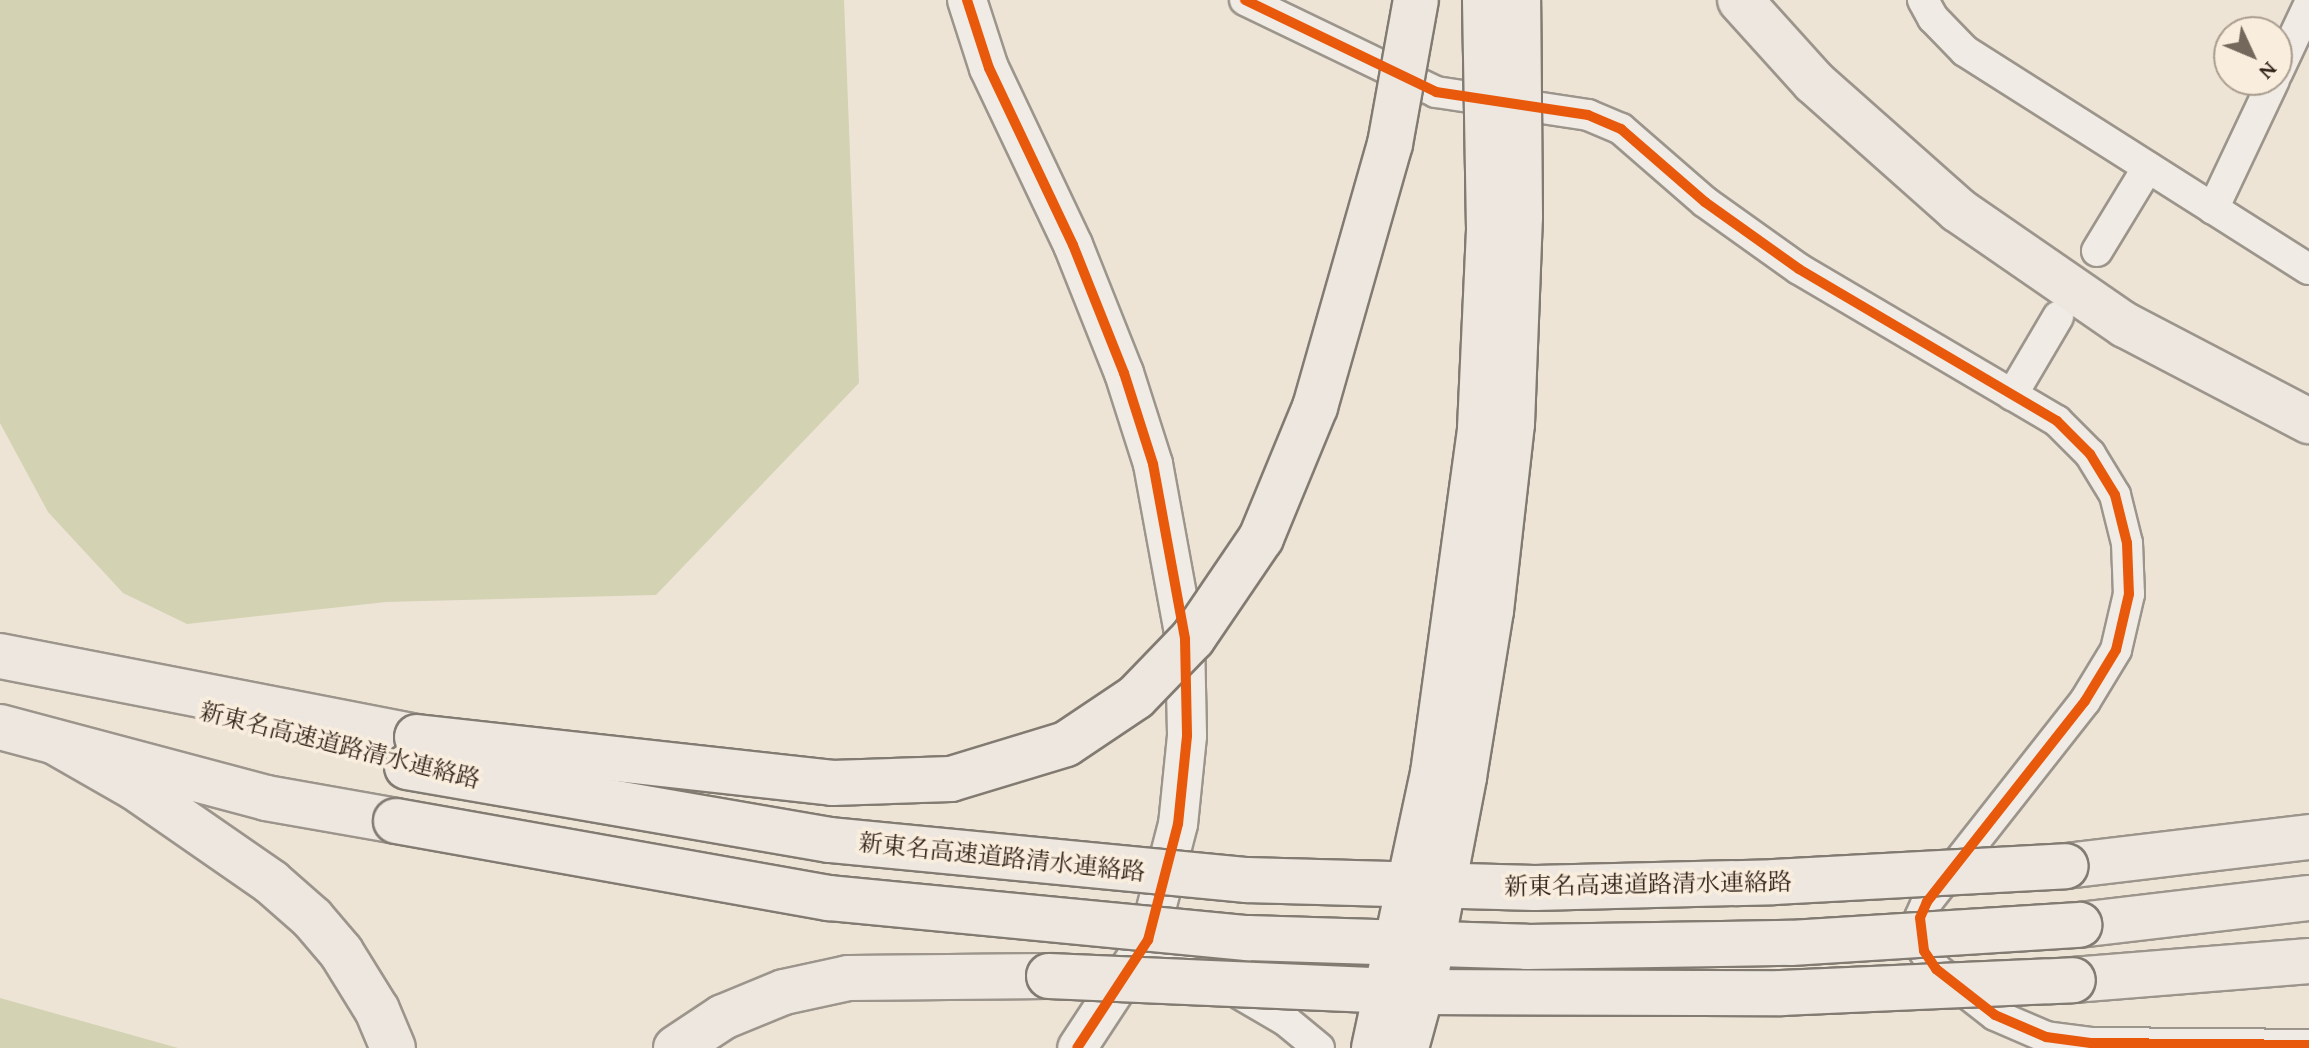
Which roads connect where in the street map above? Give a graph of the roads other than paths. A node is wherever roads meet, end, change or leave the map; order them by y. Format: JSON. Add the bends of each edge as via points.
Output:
{"nodes":[{"id":1,"x":967,"y":0,"type":"edge"},
{"id":2,"x":1245,"y":0,"type":"edge"},
{"id":3,"x":1416,"y":0,"type":"edge"},
{"id":4,"x":1485,"y":0,"type":"edge"},
{"id":5,"x":1518,"y":0,"type":"edge"},
{"id":6,"x":1740,"y":0,"type":"edge"},
{"id":7,"x":1923,"y":0,"type":"edge"},
{"id":8,"x":2309,"y":5,"type":"edge"},
{"id":9,"x":1947,"y":13,"type":"edge"},
{"id":10,"x":2293,"y":39,"type":"edge"},
{"id":11,"x":2266,"y":96,"type":"edge"},
{"id":12,"x":2148,"y":167,"type":"junction"},
{"id":13,"x":2213,"y":209,"type":"junction"},
{"id":14,"x":2097,"y":251,"type":"dead end"},
{"id":15,"x":2309,"y":269,"type":"edge"},
{"id":16,"x":2058,"y":317,"type":"dead end"},
{"id":17,"x":2012,"y":395,"type":"junction"},
{"id":18,"x":2309,"y":421,"type":"edge"},
{"id":19,"x":0,"y":657,"type":"edge"},
{"id":20,"x":0,"y":727,"type":"edge"},
{"id":21,"x":55,"y":742,"type":"junction"},
{"id":22,"x":412,"y":752,"type":"junction"},
{"id":23,"x":2309,"y":837,"type":"edge"},
{"id":24,"x":2309,"y":898,"type":"edge"},
{"id":25,"x":1148,"y":940,"type":"junction"},
{"id":26,"x":2309,"y":961,"type":"edge"},
{"id":27,"x":2309,"y":1045,"type":"edge"},
{"id":28,"x":393,"y":1048,"type":"edge"},
{"id":29,"x":676,"y":1048,"type":"edge"},
{"id":30,"x":1077,"y":1048,"type":"edge"},
{"id":31,"x":1319,"y":1048,"type":"edge"},
{"id":32,"x":1374,"y":1048,"type":"edge"},
{"id":33,"x":1406,"y":1048,"type":"edge"}],
"edges":[{"from":1,"to":25,"type":"street","via":[[989,68],[1073,245],[1119,360],[1153,464],[1173,558],[1185,639],[1187,736],[1178,824]]},
{"from":2,"to":17,"type":"street","via":[[1436,92],[1588,115],[1621,129],[1705,202],[1799,269]]},
{"from":3,"to":22,"type":"highway","bridge":true,"via":[[1390,144],[1315,407],[1261,538],[1193,638],[1136,697],[1066,744],[951,779],[832,783]]},
{"from":4,"to":32,"type":"highway","bridge":true,"via":[[1489,229],[1480,428],[1433,773]]},
{"from":5,"to":33,"type":"highway","bridge":true,"via":[[1520,217],[1512,424],[1491,611],[1466,762],[1426,975]]},
{"from":6,"to":18,"type":"highway","via":[[1814,82],[1958,210],[2125,325]]},
{"from":7,"to":9,"type":"street"},
{"from":8,"to":10,"type":"street"},
{"from":9,"to":12,"type":"street","via":[[1965,51]]},
{"from":11,"to":13,"type":"street"},
{"from":12,"to":13,"type":"street"},
{"from":12,"to":14,"type":"street"},
{"from":13,"to":15,"type":"street"},
{"from":16,"to":17,"type":"street"},
{"from":17,"to":27,"type":"street","via":[[2057,421],[2090,454],[2115,495],[2127,543],[2129,594],[2116,650],[2085,701],[1927,902],[1920,918],[1924,951],[1936,969],[1995,1015],[2046,1037],[2091,1043]]},
{"from":19,"to":22,"type":"highway","name":"新東名高速道路清水連絡路"},
{"from":20,"to":21,"type":"highway"},
{"from":21,"to":24,"type":"highway","bridge":true,"via":[[266,798],[829,898],[1248,938],[1527,947],[1791,943],[2079,925]]},
{"from":21,"to":28,"type":"highway","via":[[134,787],[271,882],[341,952],[377,1010]]},
{"from":22,"to":23,"type":"highway","name":"新東名高速道路清水連絡路","bridge":true,"via":[[830,840],[1246,880],[1535,888],[1774,882],[2066,866]]},
{"from":25,"to":30,"type":"street"},
{"from":25,"to":31,"type":"street","via":[[1285,1020]]},
{"from":26,"to":29,"type":"highway","bridge":true,"via":[[2073,980],[1750,993],[1417,992],[1049,976],[848,978],[784,992],[723,1017]]}]}
